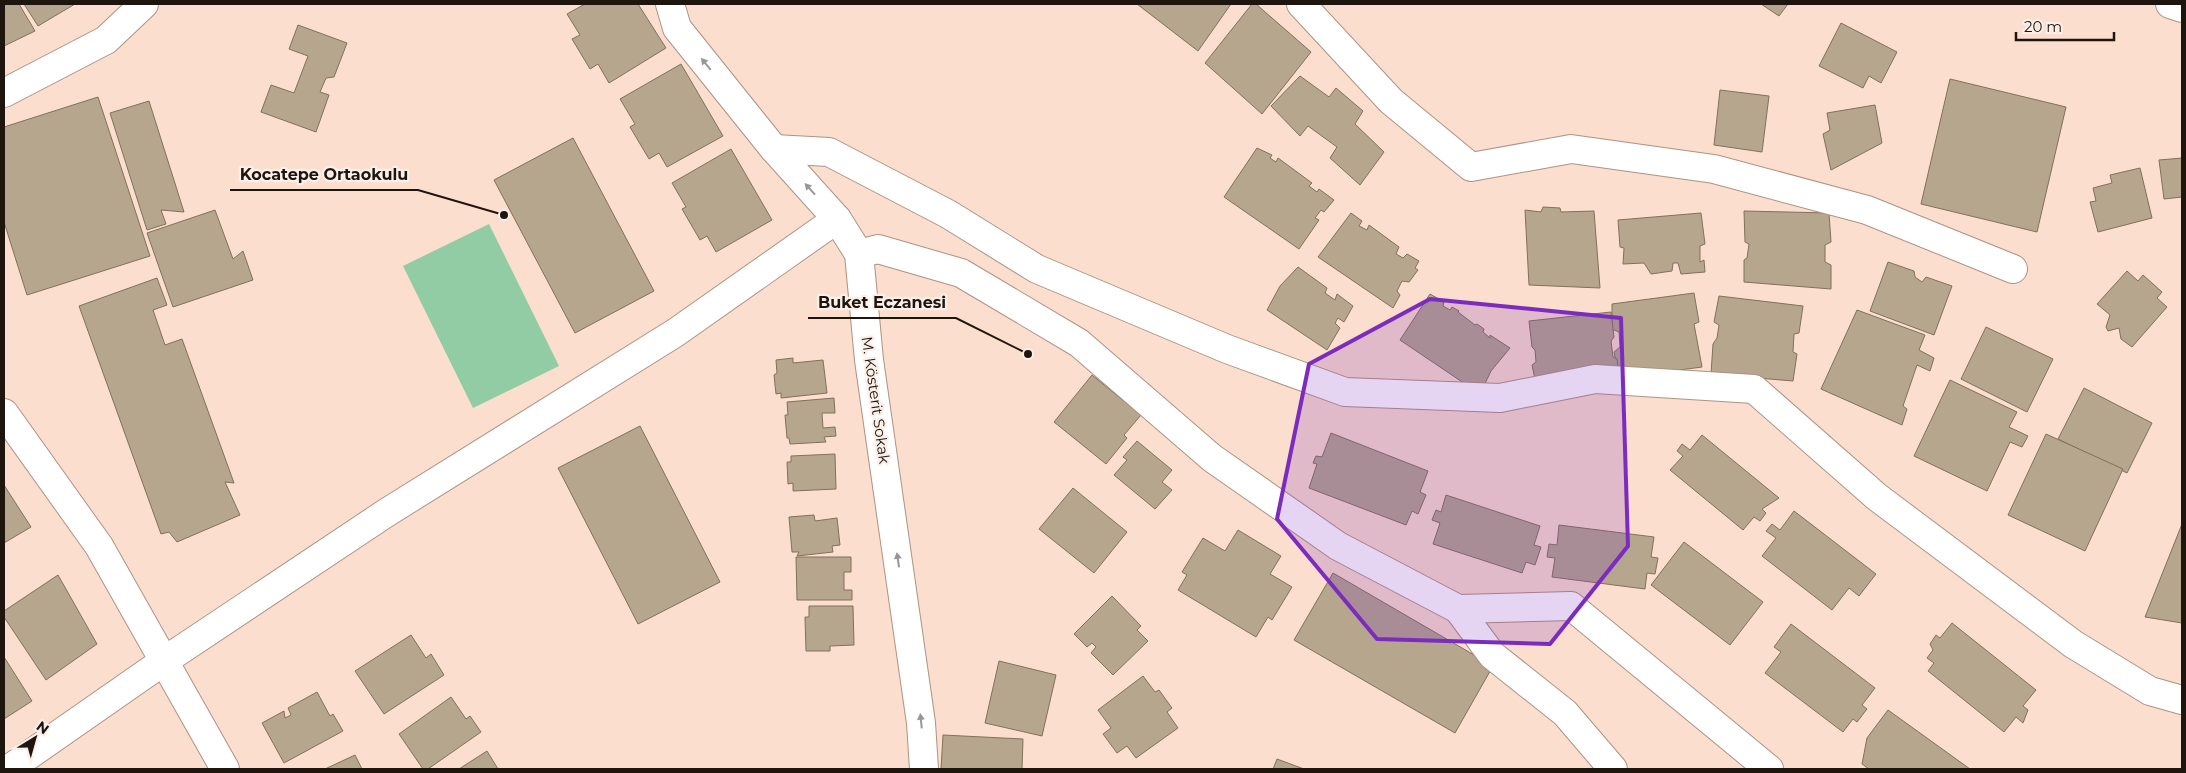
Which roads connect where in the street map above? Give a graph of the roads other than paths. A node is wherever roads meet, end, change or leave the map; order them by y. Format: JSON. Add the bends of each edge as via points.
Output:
{"nodes":[{"id":1,"x":144,"y":4,"type":"edge"},
{"id":2,"x":670,"y":4,"type":"edge"},
{"id":3,"x":1301,"y":4,"type":"edge"},
{"id":4,"x":4,"y":93,"type":"edge"},
{"id":5,"x":774,"y":150,"type":"junction"},
{"id":6,"x":838,"y":219,"type":"junction"},
{"id":7,"x":859,"y":254,"type":"junction"},
{"id":8,"x":2013,"y":269,"type":"dead end"},
{"id":9,"x":4,"y":413,"type":"edge"},
{"id":10,"x":1458,"y":609,"type":"junction"},
{"id":11,"x":164,"y":660,"type":"junction"},
{"id":12,"x":2182,"y":700,"type":"edge"},
{"id":13,"x":9,"y":769,"type":"edge"},
{"id":14,"x":224,"y":769,"type":"edge"},
{"id":15,"x":924,"y":769,"type":"edge"},
{"id":16,"x":1614,"y":769,"type":"edge"},
{"id":17,"x":1769,"y":769,"type":"edge"}],
"edges":[{"from":1,"to":4,"type":"street","via":[[106,40]]},
{"from":5,"to":2,"type":"street","name":"M. Kösterit Sokak","one_way":true,"via":[[677,28]]},
{"from":3,"to":8,"type":"street","via":[[1391,101],[1471,167],[1570,149],[1714,169],[1867,210]]},
{"from":6,"to":5,"type":"street","name":"M. Kösterit Sokak","one_way":true},
{"from":5,"to":12,"type":"street","via":[[829,152],[948,214],[1037,269],[1227,349],[1345,392],[1500,398],[1595,379],[1754,389],[1877,498],[2073,644],[2150,691]]},
{"from":6,"to":7,"type":"street","name":"M. Kösterit Sokak"},
{"from":6,"to":11,"type":"street","via":[[675,333],[386,513]]},
{"from":7,"to":10,"type":"street","via":[[878,249],[961,273],[1079,343],[1212,458],[1338,546]]},
{"from":15,"to":7,"type":"street","name":"M. Kösterit Sokak","one_way":true,"via":[[921,723],[869,360]]},
{"from":9,"to":11,"type":"street","via":[[99,546]]},
{"from":10,"to":16,"type":"street","via":[[1492,655],[1565,713]]},
{"from":10,"to":17,"type":"street","via":[[1571,606]]},
{"from":11,"to":13,"type":"street"},
{"from":11,"to":14,"type":"street"}]}
